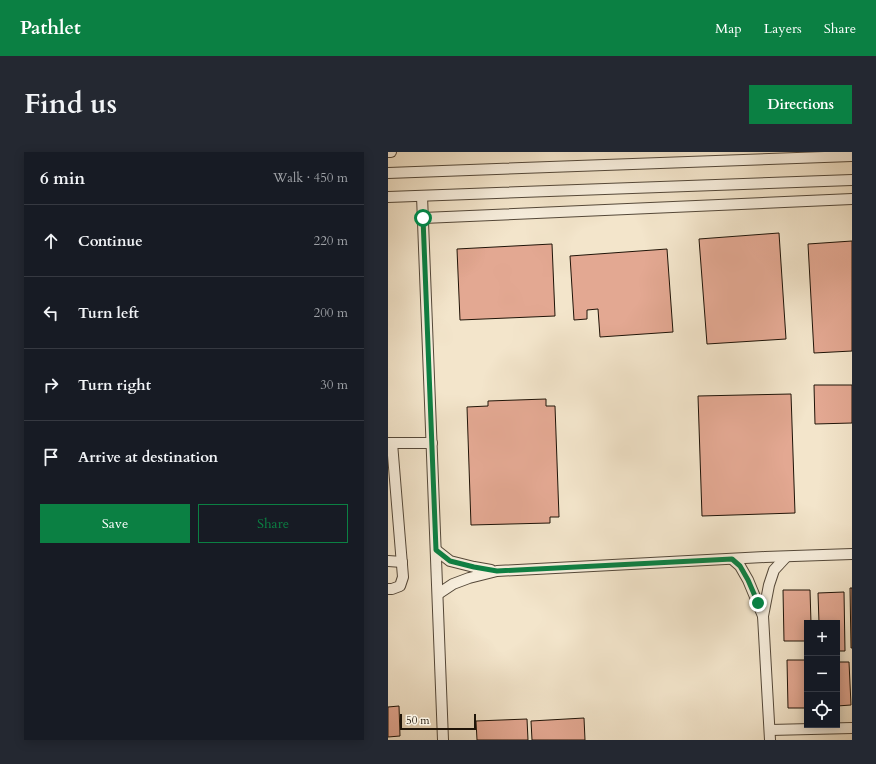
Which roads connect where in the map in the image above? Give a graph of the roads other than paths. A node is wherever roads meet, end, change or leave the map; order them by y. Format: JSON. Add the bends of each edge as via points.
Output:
{"nodes":[{"id":1,"x":388,"y":152,"type":"edge"},
{"id":2,"x":391,"y":152,"type":"edge"},
{"id":3,"x":852,"y":156,"type":"edge"},
{"id":4,"x":388,"y":173,"type":"edge"},
{"id":5,"x":852,"y":180,"type":"edge"},
{"id":6,"x":422,"y":196,"type":"junction"},
{"id":7,"x":388,"y":197,"type":"edge"},
{"id":8,"x":852,"y":199,"type":"edge"},
{"id":9,"x":423,"y":218,"type":"junction"},
{"id":10,"x":390,"y":443,"type":"edge"},
{"id":11,"x":432,"y":443,"type":"junction"},
{"id":12,"x":436,"y":550,"type":"junction"},
{"id":13,"x":852,"y":554,"type":"edge"},
{"id":14,"x":786,"y":556,"type":"junction"},
{"id":15,"x":732,"y":559,"type":"junction"},
{"id":16,"x":388,"y":561,"type":"edge"},
{"id":17,"x":402,"y":562,"type":"junction"},
{"id":18,"x":497,"y":571,"type":"junction"},
{"id":19,"x":388,"y":589,"type":"edge"},
{"id":20,"x":438,"y":594,"type":"junction"},
{"id":21,"x":763,"y":616,"type":"junction"},
{"id":22,"x":852,"y":728,"type":"edge"},
{"id":23,"x":770,"y":735,"type":"edge"},
{"id":24,"x":443,"y":740,"type":"edge"}],
"edges":[{"from":1,"to":2,"type":"street"},
{"from":3,"to":4,"type":"street"},
{"from":5,"to":6,"type":"street"},
{"from":6,"to":7,"type":"street"},
{"from":6,"to":9,"type":"street"},
{"from":8,"to":9,"type":"street"},
{"from":9,"to":11,"type":"street"},
{"from":10,"to":11,"type":"street"},
{"from":10,"to":17,"type":"street"},
{"from":11,"to":12,"type":"street"},
{"from":12,"to":18,"type":"street","via":[[450,561]]},
{"from":12,"to":20,"type":"street"},
{"from":13,"to":14,"type":"street"},
{"from":14,"to":15,"type":"street"},
{"from":14,"to":21,"type":"street","via":[[774,570]]},
{"from":15,"to":18,"type":"street"},
{"from":15,"to":21,"type":"street","via":[[740,566],[748,580]]},
{"from":16,"to":17,"type":"street"},
{"from":17,"to":19,"type":"street","via":[[403,577],[400,586]]},
{"from":18,"to":20,"type":"street","via":[[468,578]]},
{"from":20,"to":24,"type":"street"},
{"from":21,"to":23,"type":"street"},
{"from":22,"to":23,"type":"street"}]}
